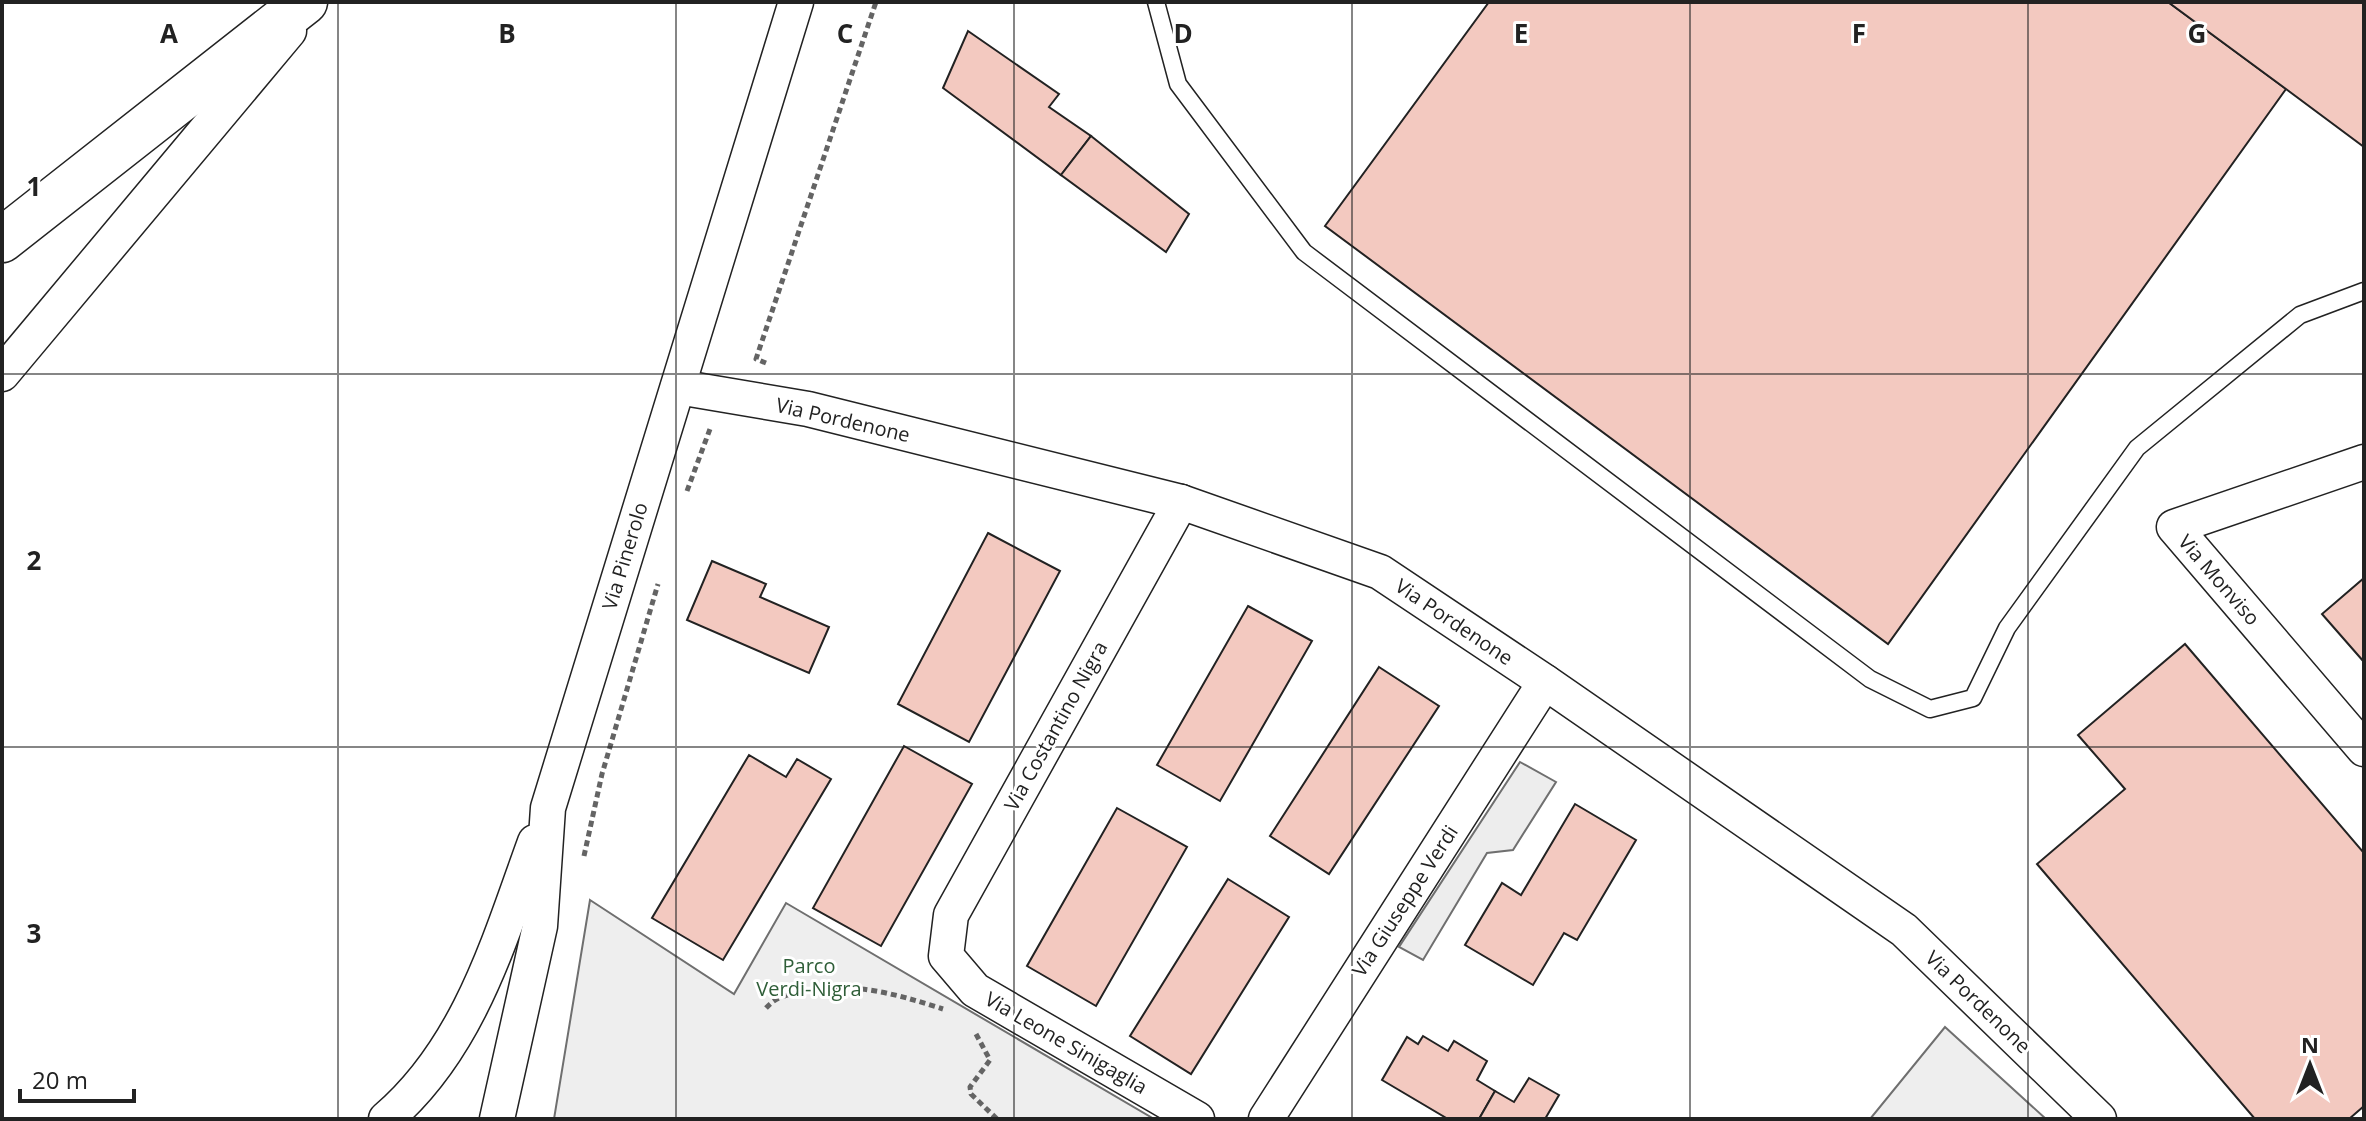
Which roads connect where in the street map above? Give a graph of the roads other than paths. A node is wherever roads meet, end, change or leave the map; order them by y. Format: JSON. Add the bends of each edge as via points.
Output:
{"nodes":[{"id":1,"x":305,"y":2,"type":"edge"},
{"id":2,"x":313,"y":2,"type":"edge"},
{"id":3,"x":796,"y":2,"type":"edge"},
{"id":4,"x":1156,"y":2,"type":"edge"},
{"id":5,"x":2,"y":240,"type":"edge"},
{"id":6,"x":2364,"y":291,"type":"edge"},
{"id":7,"x":2,"y":374,"type":"edge"},
{"id":8,"x":678,"y":387,"type":"junction"},
{"id":9,"x":2364,"y":462,"type":"edge"},
{"id":10,"x":1181,"y":502,"type":"junction"},
{"id":11,"x":1545,"y":682,"type":"junction"},
{"id":12,"x":2364,"y":749,"type":"edge"},
{"id":13,"x":548,"y":808,"type":"junction"},
{"id":14,"x":946,"y":956,"type":"joint"},
{"id":15,"x":386,"y":1119,"type":"edge"},
{"id":16,"x":497,"y":1119,"type":"edge"},
{"id":17,"x":1197,"y":1119,"type":"edge"},
{"id":18,"x":1266,"y":1119,"type":"edge"},
{"id":19,"x":2099,"y":1119,"type":"edge"}],
"edges":[{"from":1,"to":5,"type":"main road"},
{"from":2,"to":7,"type":"street"},
{"from":3,"to":8,"type":"street","name":"Via Pinerolo"},
{"from":4,"to":6,"type":"lane","via":[[1178,84],[1304,252],[1870,679],[1930,709],[1973,698],[2007,628],[2137,448],[2300,315]]},
{"from":8,"to":10,"type":"street","name":"Via Pordenone","via":[[808,409]]},
{"from":8,"to":13,"type":"street","name":"Via Pinerolo"},
{"from":9,"to":12,"type":"street","name":"Via Monviso","via":[[2174,527]]},
{"from":10,"to":11,"type":"street","name":"Via Pordenone","via":[[1380,572]]},
{"from":10,"to":14,"type":"street","name":"Via Costantino Nigra","via":[[951,915]]},
{"from":11,"to":18,"type":"street","name":"Via Giuseppe Verdi"},
{"from":11,"to":19,"type":"street","name":"Via Pordenone","via":[[1904,930]]},
{"from":13,"to":15,"type":"street","via":[[482,986],[445,1053]]},
{"from":13,"to":16,"type":"street","name":"Via Pinerolo","via":[[540,926]]},
{"from":14,"to":17,"type":"street","name":"Via Leone Sinigaglia","via":[[975,990]]}]}
